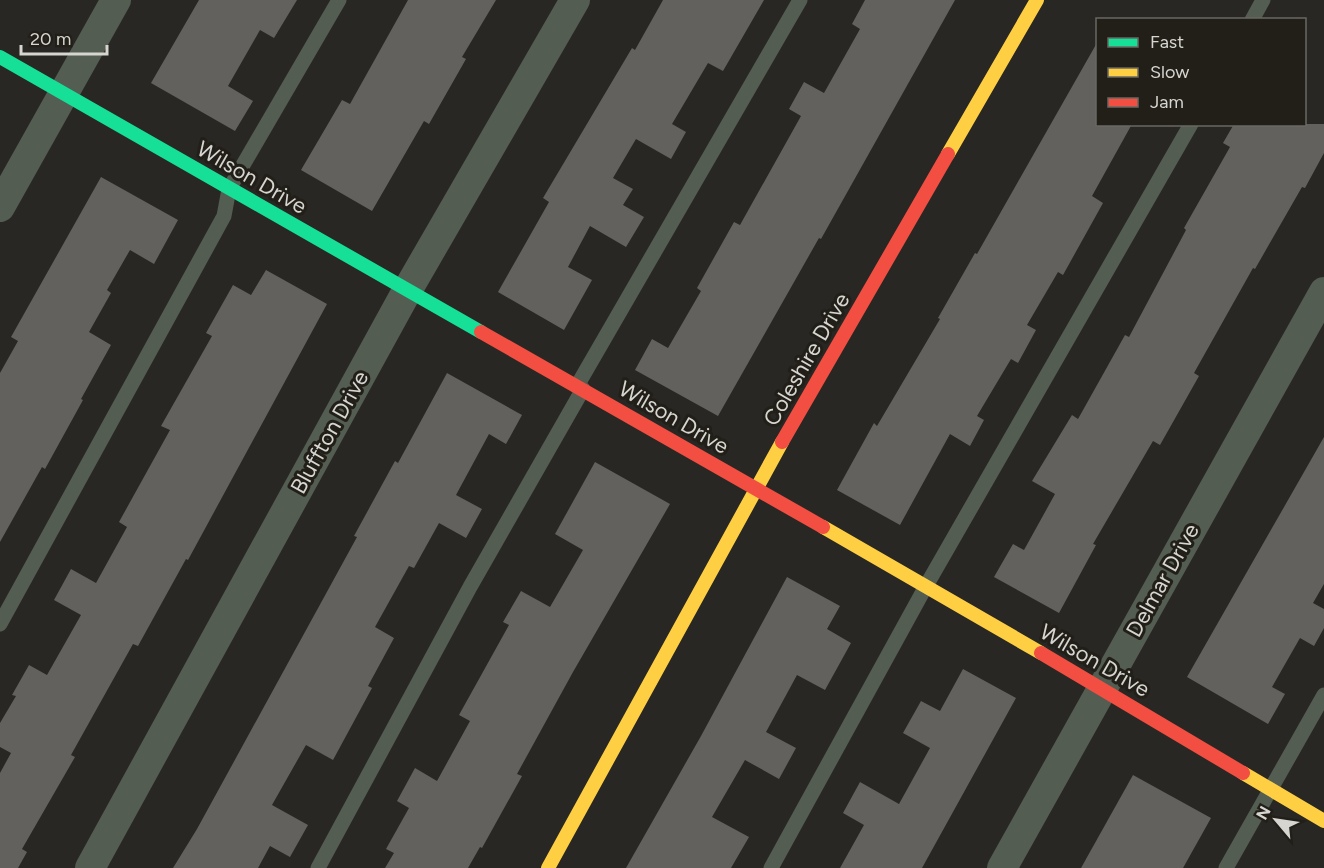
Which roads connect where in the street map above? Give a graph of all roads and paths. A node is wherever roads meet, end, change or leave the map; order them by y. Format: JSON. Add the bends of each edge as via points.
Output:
{"nodes":[{"id":1,"x":116,"y":0,"type":"edge"},
{"id":2,"x":339,"y":0,"type":"edge"},
{"id":3,"x":575,"y":0,"type":"edge"},
{"id":4,"x":800,"y":0,"type":"edge"},
{"id":5,"x":1037,"y":0,"type":"edge"},
{"id":6,"x":1263,"y":0,"type":"edge"},
{"id":7,"x":1253,"y":18,"type":"edge"},
{"id":8,"x":0,"y":57,"type":"edge"},
{"id":9,"x":63,"y":92,"type":"junction"},
{"id":10,"x":1190,"y":126,"type":"edge"},
{"id":11,"x":229,"y":189,"type":"junction"},
{"id":12,"x":0,"y":207,"type":"edge"},
{"id":13,"x":408,"y":289,"type":"junction"},
{"id":14,"x":1324,"y":292,"type":"edge"},
{"id":15,"x":580,"y":388,"type":"junction"},
{"id":16,"x":756,"y":488,"type":"junction"},
{"id":17,"x":926,"y":586,"type":"junction"},
{"id":18,"x":0,"y":624,"type":"edge"},
{"id":19,"x":1102,"y":688,"type":"junction"},
{"id":20,"x":1324,"y":695,"type":"edge"},
{"id":21,"x":1270,"y":789,"type":"junction"},
{"id":22,"x":1324,"y":820,"type":"edge"},
{"id":23,"x":90,"y":868,"type":"edge"},
{"id":24,"x":318,"y":868,"type":"edge"},
{"id":25,"x":548,"y":868,"type":"edge"},
{"id":26,"x":771,"y":868,"type":"edge"},
{"id":27,"x":1002,"y":868,"type":"edge"},
{"id":28,"x":1226,"y":868,"type":"edge"}],
"edges":[{"from":1,"to":9,"type":"street"},
{"from":2,"to":11,"type":"lane"},
{"from":3,"to":13,"type":"street","name":"Bluffton Drive"},
{"from":4,"to":15,"type":"lane"},
{"from":5,"to":16,"type":"street","name":"Coleshire Drive"},
{"from":6,"to":7,"type":"lane"},
{"from":8,"to":9,"type":"street","name":"Wilson Drive"},
{"from":9,"to":11,"type":"street","name":"Wilson Drive"},
{"from":9,"to":12,"type":"street"},
{"from":10,"to":17,"type":"lane"},
{"from":11,"to":13,"type":"street","name":"Wilson Drive"},
{"from":11,"to":18,"type":"lane","via":[[224,216]]},
{"from":13,"to":15,"type":"street","name":"Wilson Drive"},
{"from":13,"to":23,"type":"street","name":"Bluffton Drive"},
{"from":14,"to":19,"type":"street","name":"Delmar Drive"},
{"from":15,"to":16,"type":"street","name":"Wilson Drive"},
{"from":15,"to":24,"type":"lane"},
{"from":16,"to":17,"type":"street","name":"Wilson Drive"},
{"from":16,"to":25,"type":"street","name":"Coleshire Drive"},
{"from":17,"to":19,"type":"street","name":"Wilson Drive"},
{"from":17,"to":26,"type":"lane"},
{"from":19,"to":21,"type":"street","name":"Wilson Drive"},
{"from":19,"to":27,"type":"street","name":"Delmar Drive"},
{"from":20,"to":21,"type":"lane"},
{"from":21,"to":22,"type":"street","name":"Wilson Drive"},
{"from":21,"to":28,"type":"lane"}]}
